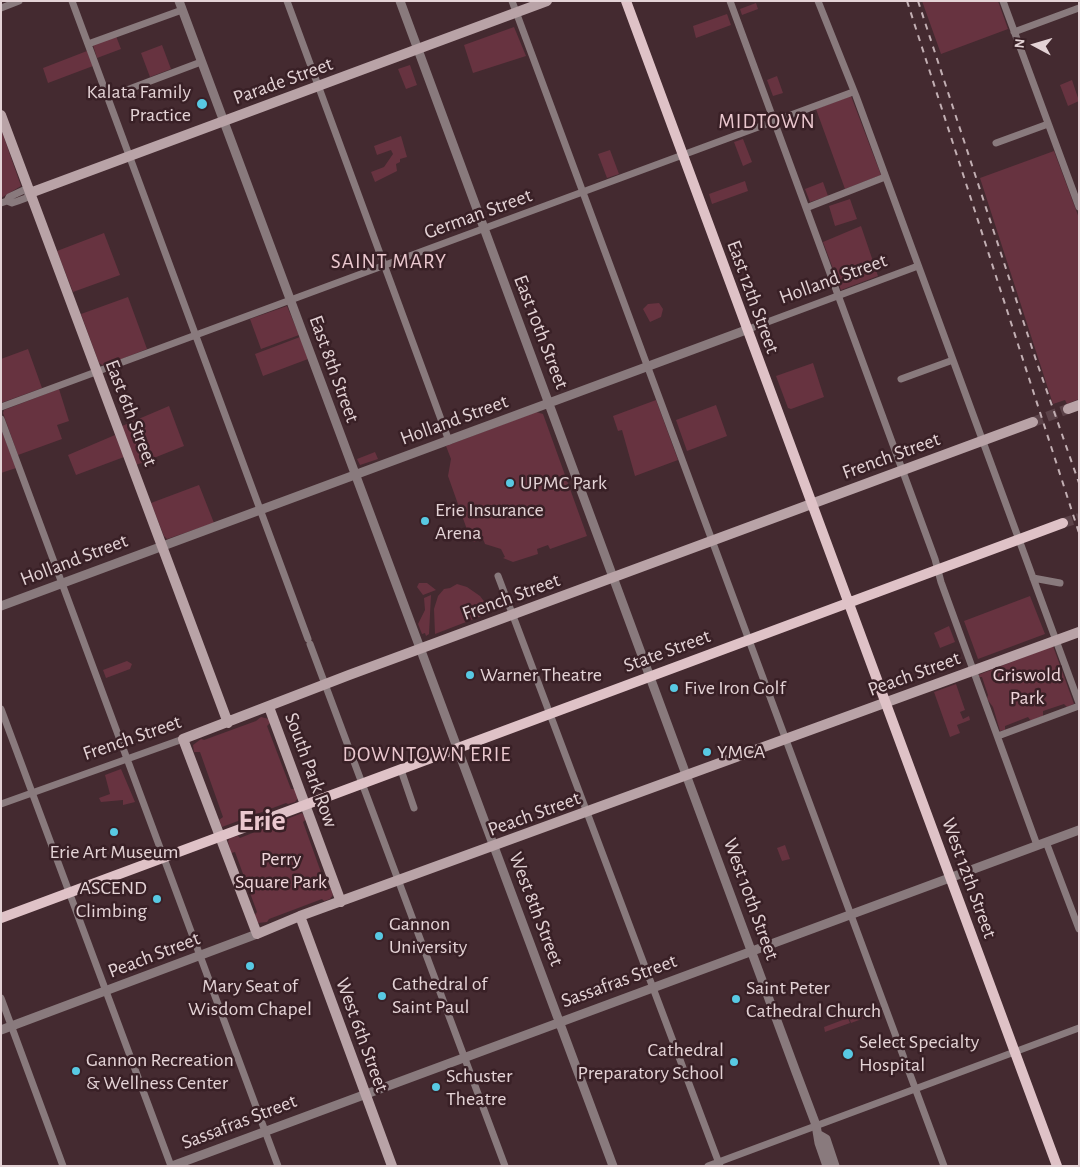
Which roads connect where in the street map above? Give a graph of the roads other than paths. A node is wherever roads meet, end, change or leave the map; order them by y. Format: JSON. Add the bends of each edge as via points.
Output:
{"nodes":[{"id":1,"x":18,"y":1,"type":"edge"},
{"id":2,"x":72,"y":1,"type":"edge"},
{"id":3,"x":287,"y":1,"type":"edge"},
{"id":4,"x":400,"y":1,"type":"edge"},
{"id":5,"x":512,"y":1,"type":"edge"},
{"id":6,"x":547,"y":1,"type":"edge"},
{"id":7,"x":626,"y":1,"type":"edge"},
{"id":8,"x":730,"y":1,"type":"edge"},
{"id":9,"x":818,"y":1,"type":"edge"},
{"id":10,"x":1003,"y":1,"type":"edge"},
{"id":11,"x":180,"y":5,"type":"edge"},
{"id":12,"x":1,"y":8,"type":"edge"},
{"id":13,"x":1079,"y":8,"type":"edge"},
{"id":14,"x":517,"y":13,"type":"junction"},
{"id":15,"x":1014,"y":32,"type":"junction"},
{"id":16,"x":88,"y":44,"type":"junction"},
{"id":17,"x":418,"y":49,"type":"junction"},
{"id":18,"x":201,"y":62,"type":"junction"},
{"id":19,"x":318,"y":86,"type":"junction"},
{"id":20,"x":853,"y":92,"type":"junction"},
{"id":21,"x":108,"y":97,"type":"junction"},
{"id":22,"x":1,"y":115,"type":"edge"},
{"id":23,"x":224,"y":121,"type":"junction"},
{"id":24,"x":774,"y":121,"type":"junction"},
{"id":25,"x":1048,"y":124,"type":"junction"},
{"id":26,"x":996,"y":143,"type":"dead end"},
{"id":27,"x":682,"y":155,"type":"junction"},
{"id":28,"x":130,"y":156,"type":"junction"},
{"id":29,"x":885,"y":177,"type":"junction"},
{"id":30,"x":583,"y":192,"type":"junction"},
{"id":31,"x":30,"y":193,"type":"junction"},
{"id":32,"x":4,"y":202,"type":"edge"},
{"id":33,"x":1079,"y":206,"type":"edge"},
{"id":34,"x":806,"y":208,"type":"junction"},
{"id":35,"x":484,"y":229,"type":"junction"},
{"id":36,"x":384,"y":266,"type":"junction"},
{"id":37,"x":918,"y":266,"type":"junction"},
{"id":38,"x":838,"y":296,"type":"junction"},
{"id":39,"x":290,"y":300,"type":"junction"},
{"id":40,"x":746,"y":330,"type":"junction"},
{"id":41,"x":196,"y":336,"type":"junction"},
{"id":42,"x":953,"y":360,"type":"junction"},
{"id":43,"x":648,"y":366,"type":"junction"},
{"id":44,"x":97,"y":372,"type":"junction"},
{"id":45,"x":902,"y":379,"type":"dead end"},
{"id":46,"x":549,"y":403,"type":"junction"},
{"id":47,"x":1079,"y":405,"type":"edge"},
{"id":48,"x":1,"y":407,"type":"edge"},
{"id":49,"x":1068,"y":409,"type":"tunnel mouth"},
{"id":50,"x":1,"y":419,"type":"edge"},
{"id":51,"x":1033,"y":422,"type":"tunnel mouth"},
{"id":52,"x":983,"y":440,"type":"junction"},
{"id":53,"x":449,"y":441,"type":"junction"},
{"id":54,"x":902,"y":470,"type":"junction"},
{"id":55,"x":354,"y":476,"type":"junction"},
{"id":56,"x":811,"y":504,"type":"junction"},
{"id":57,"x":260,"y":510,"type":"junction"},
{"id":58,"x":1063,"y":524,"type":"tunnel mouth"},
{"id":59,"x":712,"y":540,"type":"junction"},
{"id":60,"x":1020,"y":540,"type":"junction"},
{"id":61,"x":162,"y":546,"type":"junction"},
{"id":62,"x":938,"y":570,"type":"junction"},
{"id":63,"x":498,"y":576,"type":"dead end"},
{"id":64,"x":613,"y":578,"type":"junction"},
{"id":65,"x":1033,"y":578,"type":"junction"},
{"id":66,"x":1060,"y":583,"type":"dead end"},
{"id":67,"x":63,"y":584,"type":"junction"},
{"id":68,"x":848,"y":604,"type":"junction"},
{"id":69,"x":1,"y":606,"type":"edge"},
{"id":70,"x":514,"y":615,"type":"junction"},
{"id":71,"x":1079,"y":632,"type":"edge"},
{"id":72,"x":749,"y":640,"type":"junction"},
{"id":73,"x":1055,"y":640,"type":"junction"},
{"id":74,"x":420,"y":649,"type":"junction"},
{"id":75,"x":974,"y":671,"type":"junction"},
{"id":76,"x":650,"y":676,"type":"junction"},
{"id":77,"x":326,"y":684,"type":"junction"},
{"id":78,"x":1079,"y":703,"type":"edge"},
{"id":79,"x":886,"y":704,"type":"junction"},
{"id":80,"x":1079,"y":706,"type":"edge"},
{"id":81,"x":269,"y":707,"type":"junction"},
{"id":82,"x":1,"y":709,"type":"edge"},
{"id":83,"x":550,"y":713,"type":"junction"},
{"id":84,"x":228,"y":723,"type":"junction"},
{"id":85,"x":998,"y":736,"type":"junction"},
{"id":86,"x":184,"y":739,"type":"junction"},
{"id":87,"x":786,"y":739,"type":"junction"},
{"id":88,"x":458,"y":748,"type":"junction"},
{"id":89,"x":127,"y":758,"type":"junction"},
{"id":90,"x":401,"y":770,"type":"junction"},
{"id":91,"x":686,"y":776,"type":"junction"},
{"id":92,"x":362,"y":784,"type":"junction"},
{"id":93,"x":32,"y":793,"type":"junction"},
{"id":94,"x":1,"y":804,"type":"edge"},
{"id":95,"x":305,"y":804,"type":"junction"},
{"id":96,"x":414,"y":808,"type":"dead end"},
{"id":97,"x":587,"y":812,"type":"junction"},
{"id":98,"x":1079,"y":830,"type":"edge"},
{"id":99,"x":219,"y":836,"type":"junction"},
{"id":100,"x":1046,"y":842,"type":"junction"},
{"id":101,"x":1037,"y":845,"type":"junction"},
{"id":102,"x":494,"y":847,"type":"junction"},
{"id":103,"x":164,"y":857,"type":"junction"},
{"id":104,"x":950,"y":877,"type":"junction"},
{"id":105,"x":399,"y":881,"type":"junction"},
{"id":106,"x":69,"y":893,"type":"junction"},
{"id":107,"x":341,"y":902,"type":"junction"},
{"id":108,"x":850,"y":914,"type":"junction"},
{"id":109,"x":300,"y":916,"type":"junction"},
{"id":110,"x":1,"y":918,"type":"edge"},
{"id":111,"x":1079,"y":928,"type":"edge"},
{"id":112,"x":257,"y":934,"type":"junction"},
{"id":113,"x":752,"y":950,"type":"junction"},
{"id":114,"x":201,"y":956,"type":"junction"},
{"id":115,"x":653,"y":987,"type":"junction"},
{"id":116,"x":106,"y":992,"type":"junction"},
{"id":117,"x":1,"y":998,"type":"edge"},
{"id":118,"x":559,"y":1022,"type":"junction"},
{"id":119,"x":12,"y":1026,"type":"junction"},
{"id":120,"x":1079,"y":1028,"type":"edge"},
{"id":121,"x":1,"y":1030,"type":"edge"},
{"id":122,"x":1014,"y":1052,"type":"junction"},
{"id":123,"x":464,"y":1056,"type":"junction"},
{"id":124,"x":916,"y":1088,"type":"junction"},
{"id":125,"x":365,"y":1094,"type":"junction"},
{"id":126,"x":816,"y":1125,"type":"junction"},
{"id":127,"x":265,"y":1131,"type":"junction"},
{"id":128,"x":819,"y":1135,"type":"junction"},
{"id":129,"x":719,"y":1164,"type":"edge"},
{"id":130,"x":63,"y":1166,"type":"edge"},
{"id":131,"x":171,"y":1166,"type":"edge"},
{"id":132,"x":278,"y":1166,"type":"edge"},
{"id":133,"x":392,"y":1166,"type":"edge"},
{"id":134,"x":505,"y":1166,"type":"edge"},
{"id":135,"x":613,"y":1166,"type":"edge"},
{"id":136,"x":708,"y":1166,"type":"edge"},
{"id":137,"x":827,"y":1166,"type":"edge"},
{"id":138,"x":835,"y":1166,"type":"edge"},
{"id":139,"x":944,"y":1166,"type":"edge"},
{"id":140,"x":1057,"y":1166,"type":"edge"}],
"edges":[{"from":1,"to":12,"type":"street"},
{"from":2,"to":16,"type":"street"},
{"from":3,"to":19,"type":"street"},
{"from":4,"to":17,"type":"street","name":"East 10th Street"},
{"from":5,"to":14,"type":"street"},
{"from":6,"to":14,"type":"main road","name":"Parade Street"},
{"from":7,"to":27,"type":"main road","name":"East 12th Street"},
{"from":8,"to":24,"type":"street"},
{"from":9,"to":20,"type":"street"},
{"from":10,"to":15,"type":"street"},
{"from":11,"to":16,"type":"street"},
{"from":11,"to":18,"type":"street","name":"East 8th Street"},
{"from":13,"to":15,"type":"street"},
{"from":14,"to":17,"type":"main road","name":"Parade Street"},
{"from":14,"to":30,"type":"street"},
{"from":15,"to":25,"type":"street"},
{"from":16,"to":21,"type":"street"},
{"from":17,"to":19,"type":"main road","name":"Parade Street"},
{"from":17,"to":35,"type":"street","name":"East 10th Street"},
{"from":18,"to":21,"type":"street"},
{"from":18,"to":23,"type":"street","name":"East 8th Street"},
{"from":19,"to":23,"type":"main road","name":"Parade Street"},
{"from":19,"to":36,"type":"street"},
{"from":20,"to":24,"type":"street","name":"German Street"},
{"from":20,"to":29,"type":"street"},
{"from":21,"to":28,"type":"street"},
{"from":22,"to":31,"type":"main road","name":"East 6th Street"},
{"from":23,"to":28,"type":"main road","name":"Parade Street"},
{"from":23,"to":39,"type":"street","name":"East 8th Street"},
{"from":24,"to":27,"type":"street","name":"German Street"},
{"from":24,"to":34,"type":"street"},
{"from":25,"to":26,"type":"street"},
{"from":25,"to":33,"type":"street"},
{"from":27,"to":30,"type":"street","name":"German Street"},
{"from":27,"to":40,"type":"main road","name":"East 12th Street"},
{"from":28,"to":31,"type":"main road","name":"Parade Street"},
{"from":28,"to":41,"type":"street"},
{"from":29,"to":34,"type":"street"},
{"from":29,"to":37,"type":"street"},
{"from":30,"to":35,"type":"street","name":"German Street"},
{"from":30,"to":43,"type":"street"},
{"from":31,"to":32,"type":"street","name":"Parade Street","via":[[24,190],[9,196]]},
{"from":31,"to":44,"type":"main road","name":"East 6th Street"},
{"from":34,"to":38,"type":"street"},
{"from":35,"to":36,"type":"street","name":"German Street"},
{"from":35,"to":46,"type":"street","name":"East 10th Street"},
{"from":36,"to":39,"type":"street","name":"German Street"},
{"from":36,"to":53,"type":"street"},
{"from":37,"to":38,"type":"street","name":"Holland Street"},
{"from":37,"to":42,"type":"street"},
{"from":38,"to":40,"type":"street","name":"Holland Street"},
{"from":38,"to":54,"type":"street"},
{"from":39,"to":41,"type":"street","name":"German Street"},
{"from":39,"to":55,"type":"street","name":"East 8th Street"},
{"from":40,"to":43,"type":"street","name":"Holland Street"},
{"from":40,"to":56,"type":"main road","name":"East 12th Street"},
{"from":41,"to":44,"type":"street","name":"German Street"},
{"from":41,"to":57,"type":"street"},
{"from":42,"to":45,"type":"street"},
{"from":42,"to":52,"type":"street"},
{"from":43,"to":46,"type":"street","name":"Holland Street"},
{"from":43,"to":59,"type":"street"},
{"from":44,"to":48,"type":"street","name":"German Street"},
{"from":44,"to":61,"type":"main road","name":"East 6th Street"},
{"from":46,"to":53,"type":"street","name":"Holland Street"},
{"from":46,"to":64,"type":"street","name":"East 10th Street"},
{"from":47,"to":49,"type":"main road"},
{"from":50,"to":67,"type":"street"},
{"from":51,"to":52,"type":"main road","name":"French Street"},
{"from":52,"to":54,"type":"main road","name":"French Street"},
{"from":52,"to":60,"type":"street"},
{"from":53,"to":55,"type":"street","name":"Holland Street"},
{"from":54,"to":56,"type":"main road","name":"French Street"},
{"from":54,"to":62,"type":"street"},
{"from":55,"to":57,"type":"street","name":"Holland Street"},
{"from":55,"to":74,"type":"street","name":"East 8th Street"},
{"from":56,"to":59,"type":"main road","name":"French Street"},
{"from":56,"to":68,"type":"main road","name":"East 12th Street"},
{"from":57,"to":61,"type":"street","name":"Holland Street"},
{"from":57,"to":77,"type":"street"},
{"from":58,"to":60,"type":"main road","name":"State Street"},
{"from":59,"to":64,"type":"main road","name":"French Street"},
{"from":59,"to":72,"type":"street"},
{"from":60,"to":62,"type":"main road","name":"State Street"},
{"from":60,"to":65,"type":"street"},
{"from":61,"to":67,"type":"street","name":"Holland Street"},
{"from":61,"to":84,"type":"main road","name":"East 6th Street"},
{"from":62,"to":68,"type":"main road","name":"State Street"},
{"from":62,"to":75,"type":"street"},
{"from":63,"to":70,"type":"street"},
{"from":64,"to":70,"type":"main road","name":"French Street"},
{"from":64,"to":76,"type":"street","name":"East 10th Street"},
{"from":65,"to":66,"type":"street"},
{"from":65,"to":73,"type":"street"},
{"from":67,"to":69,"type":"street","name":"Holland Street"},
{"from":67,"to":89,"type":"street"},
{"from":68,"to":72,"type":"main road","name":"State Street"},
{"from":68,"to":79,"type":"main road","name":"West 12th Street"},
{"from":70,"to":74,"type":"main road","name":"French Street"},
{"from":70,"to":83,"type":"street"},
{"from":71,"to":73,"type":"main road","name":"Peach Street"},
{"from":72,"to":76,"type":"main road","name":"State Street"},
{"from":72,"to":87,"type":"street"},
{"from":73,"to":75,"type":"main road","name":"Peach Street"},
{"from":73,"to":78,"type":"street"},
{"from":74,"to":77,"type":"main road","name":"French Street"},
{"from":74,"to":88,"type":"street","name":"East 8th Street"},
{"from":75,"to":79,"type":"main road","name":"Peach Street"},
{"from":75,"to":85,"type":"street"},
{"from":76,"to":83,"type":"main road","name":"State Street"},
{"from":76,"to":91,"type":"street","name":"West 10th Street"},
{"from":77,"to":81,"type":"main road","name":"French Street"},
{"from":77,"to":92,"type":"street"},
{"from":79,"to":87,"type":"main road","name":"Peach Street"},
{"from":79,"to":104,"type":"main road","name":"West 12th Street"},
{"from":80,"to":85,"type":"street"},
{"from":81,"to":84,"type":"main road","name":"French Street"},
{"from":81,"to":95,"type":"main road","name":"South Park Row"},
{"from":82,"to":93,"type":"street"},
{"from":83,"to":88,"type":"main road","name":"State Street"},
{"from":83,"to":97,"type":"street"},
{"from":84,"to":86,"type":"main road","name":"French Street"},
{"from":85,"to":101,"type":"street"},
{"from":86,"to":89,"type":"street","name":"French Street"},
{"from":86,"to":99,"type":"main road"},
{"from":87,"to":91,"type":"main road","name":"Peach Street"},
{"from":87,"to":108,"type":"street"},
{"from":88,"to":90,"type":"main road","name":"State Street"},
{"from":88,"to":102,"type":"street","name":"West 8th Street"},
{"from":89,"to":93,"type":"street","name":"French Street"},
{"from":89,"to":103,"type":"street"},
{"from":90,"to":92,"type":"main road","name":"State Street"},
{"from":90,"to":96,"type":"street"},
{"from":91,"to":97,"type":"main road","name":"Peach Street"},
{"from":91,"to":113,"type":"street","name":"West 10th Street"},
{"from":92,"to":95,"type":"main road","name":"State Street"},
{"from":92,"to":105,"type":"street"},
{"from":93,"to":94,"type":"street","name":"French Street"},
{"from":93,"to":106,"type":"street"},
{"from":95,"to":99,"type":"main road","name":"State Street"},
{"from":95,"to":107,"type":"main road","name":"South Park Row"},
{"from":97,"to":102,"type":"main road","name":"Peach Street"},
{"from":97,"to":115,"type":"street"},
{"from":98,"to":100,"type":"street","name":"Sassafras Street"},
{"from":99,"to":103,"type":"main road","name":"State Street"},
{"from":99,"to":112,"type":"main road"},
{"from":100,"to":101,"type":"street","name":"Sassafras Street"},
{"from":100,"to":111,"type":"street"},
{"from":101,"to":104,"type":"street","name":"Sassafras Street"},
{"from":102,"to":105,"type":"main road","name":"Peach Street"},
{"from":102,"to":118,"type":"street","name":"West 8th Street"},
{"from":103,"to":106,"type":"main road","name":"State Street"},
{"from":103,"to":114,"type":"street"},
{"from":104,"to":108,"type":"street","name":"Sassafras Street"},
{"from":104,"to":122,"type":"main road","name":"West 12th Street"},
{"from":105,"to":107,"type":"main road","name":"Peach Street"},
{"from":105,"to":123,"type":"street"},
{"from":106,"to":110,"type":"main road","name":"State Street"},
{"from":106,"to":116,"type":"street"},
{"from":107,"to":109,"type":"main road","name":"Peach Street"},
{"from":108,"to":113,"type":"street","name":"Sassafras Street"},
{"from":108,"to":124,"type":"street"},
{"from":109,"to":112,"type":"main road","name":"Peach Street"},
{"from":109,"to":125,"type":"main road","name":"West 6th Street"},
{"from":112,"to":114,"type":"street","name":"Peach Street"},
{"from":113,"to":115,"type":"street","name":"Sassafras Street"},
{"from":113,"to":126,"type":"street","name":"West 10th Street"},
{"from":114,"to":116,"type":"street","name":"Peach Street"},
{"from":114,"to":127,"type":"street"},
{"from":115,"to":118,"type":"street","name":"Sassafras Street"},
{"from":115,"to":129,"type":"street"},
{"from":116,"to":119,"type":"street","name":"Peach Street"},
{"from":116,"to":131,"type":"street"},
{"from":117,"to":119,"type":"street"},
{"from":118,"to":123,"type":"street","name":"Sassafras Street"},
{"from":118,"to":135,"type":"street","name":"West 8th Street"},
{"from":119,"to":121,"type":"street","name":"Peach Street"},
{"from":119,"to":130,"type":"street"},
{"from":120,"to":122,"type":"street"},
{"from":122,"to":124,"type":"street"},
{"from":122,"to":140,"type":"main road","name":"West 12th Street"},
{"from":123,"to":125,"type":"street","name":"Sassafras Street"},
{"from":123,"to":134,"type":"street"},
{"from":124,"to":126,"type":"street"},
{"from":124,"to":139,"type":"street"},
{"from":125,"to":127,"type":"street","name":"Sassafras Street"},
{"from":125,"to":133,"type":"main road","name":"West 6th Street"},
{"from":126,"to":128,"type":"street","name":"West 10th Street"},
{"from":126,"to":129,"type":"street"},
{"from":127,"to":131,"type":"street","name":"Sassafras Street"},
{"from":127,"to":132,"type":"street"},
{"from":128,"to":137,"type":"street","name":"West 10th Street","via":[[818,1143]]},
{"from":128,"to":138,"type":"street","name":"West 10th Street","via":[[826,1139]]},
{"from":129,"to":136,"type":"street"}]}
